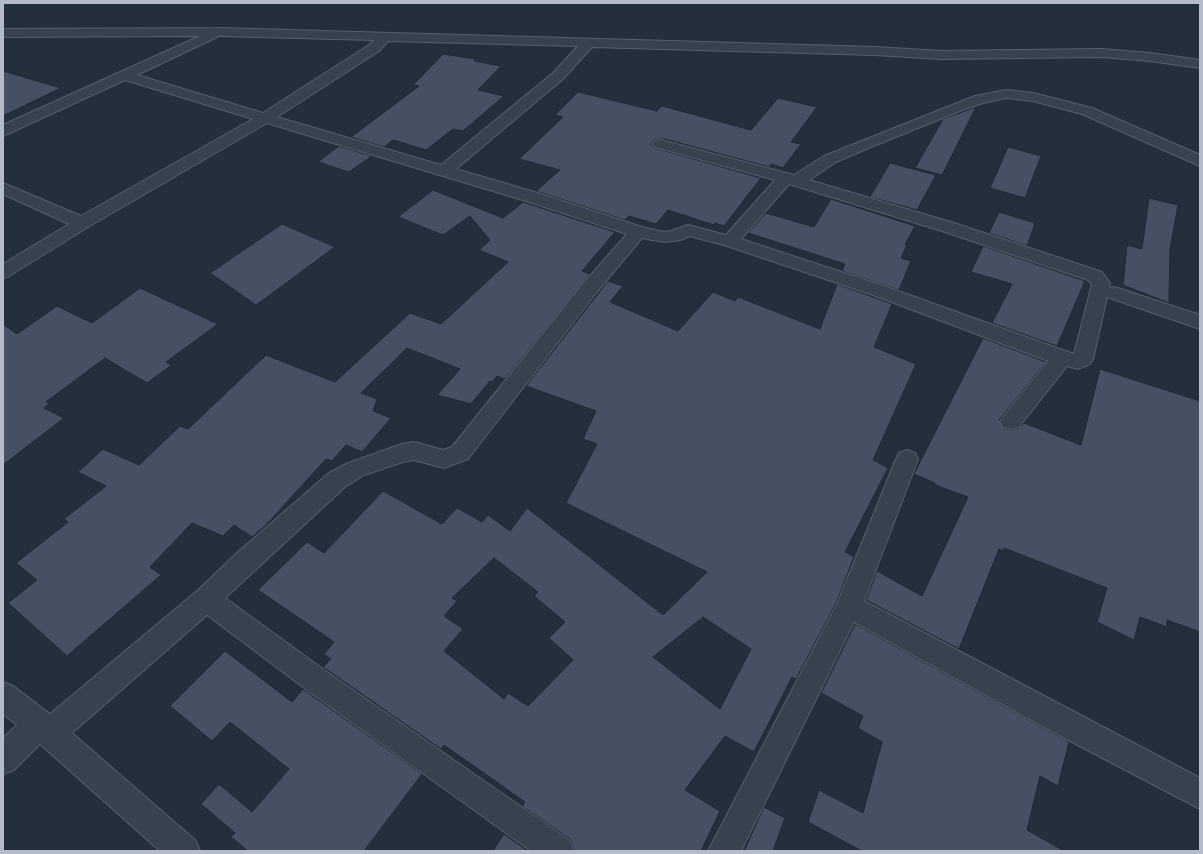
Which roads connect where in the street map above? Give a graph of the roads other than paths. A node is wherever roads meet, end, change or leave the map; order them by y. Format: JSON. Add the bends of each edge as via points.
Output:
{"nodes":[{"id":1,"x":220,"y":32,"type":"junction"},
{"id":2,"x":3,"y":34,"type":"edge"},
{"id":3,"x":384,"y":37,"type":"junction"},
{"id":4,"x":588,"y":43,"type":"junction"},
{"id":5,"x":1200,"y":64,"type":"edge"},
{"id":6,"x":125,"y":76,"type":"junction"},
{"id":7,"x":265,"y":118,"type":"junction"},
{"id":8,"x":3,"y":131,"type":"edge"},
{"id":9,"x":660,"y":144,"type":"dead end"},
{"id":10,"x":1200,"y":161,"type":"edge"},
{"id":11,"x":445,"y":170,"type":"junction"},
{"id":12,"x":791,"y":180,"type":"junction"},
{"id":13,"x":3,"y":188,"type":"edge"},
{"id":14,"x":82,"y":224,"type":"junction"},
{"id":15,"x":638,"y":232,"type":"junction"},
{"id":16,"x":730,"y":241,"type":"junction"},
{"id":17,"x":3,"y":272,"type":"edge"},
{"id":18,"x":1114,"y":293,"type":"dead end"},
{"id":19,"x":1200,"y":322,"type":"edge"},
{"id":20,"x":1062,"y":358,"type":"junction"},
{"id":21,"x":1011,"y":421,"type":"dead end"},
{"id":22,"x":907,"y":459,"type":"dead end"},
{"id":23,"x":206,"y":600,"type":"junction"},
{"id":24,"x":849,"y":606,"type":"junction"},
{"id":25,"x":3,"y":696,"type":"edge"},
{"id":26,"x":44,"y":729,"type":"junction"},
{"id":27,"x":3,"y":759,"type":"edge"},
{"id":28,"x":1200,"y":794,"type":"edge"},
{"id":29,"x":184,"y":851,"type":"edge"},
{"id":30,"x":558,"y":851,"type":"edge"},
{"id":31,"x":724,"y":851,"type":"edge"}],
"edges":[{"from":1,"to":2,"type":"street"},
{"from":1,"to":3,"type":"street"},
{"from":1,"to":6,"type":"street"},
{"from":3,"to":4,"type":"street"},
{"from":3,"to":7,"type":"street","via":[[374,48]]},
{"from":4,"to":5,"type":"street","via":[[941,55],[1102,54]]},
{"from":4,"to":11,"type":"street","via":[[558,76]]},
{"from":6,"to":7,"type":"street"},
{"from":6,"to":8,"type":"street"},
{"from":7,"to":11,"type":"street"},
{"from":7,"to":14,"type":"street"},
{"from":9,"to":12,"type":"street"},
{"from":10,"to":12,"type":"street","via":[[1087,111],[1033,97],[1006,94],[960,106],[861,146]]},
{"from":11,"to":15,"type":"street"},
{"from":12,"to":16,"type":"street"},
{"from":12,"to":20,"type":"street","via":[[963,232],[1095,276],[1101,283],[1083,359],[1078,362]]},
{"from":13,"to":14,"type":"street"},
{"from":14,"to":17,"type":"street"},
{"from":15,"to":16,"type":"street","via":[[670,237],[693,230]]},
{"from":15,"to":23,"type":"street","via":[[589,289],[460,453],[444,459],[414,451],[402,453],[351,472],[337,480]]},
{"from":16,"to":20,"type":"street","via":[[880,291]]},
{"from":18,"to":19,"type":"street"},
{"from":20,"to":21,"type":"street"},
{"from":22,"to":24,"type":"street"},
{"from":23,"to":26,"type":"street"},
{"from":23,"to":30,"type":"street"},
{"from":24,"to":28,"type":"street"},
{"from":24,"to":31,"type":"street"},
{"from":25,"to":26,"type":"street"},
{"from":26,"to":27,"type":"street"},
{"from":26,"to":29,"type":"street"}]}
